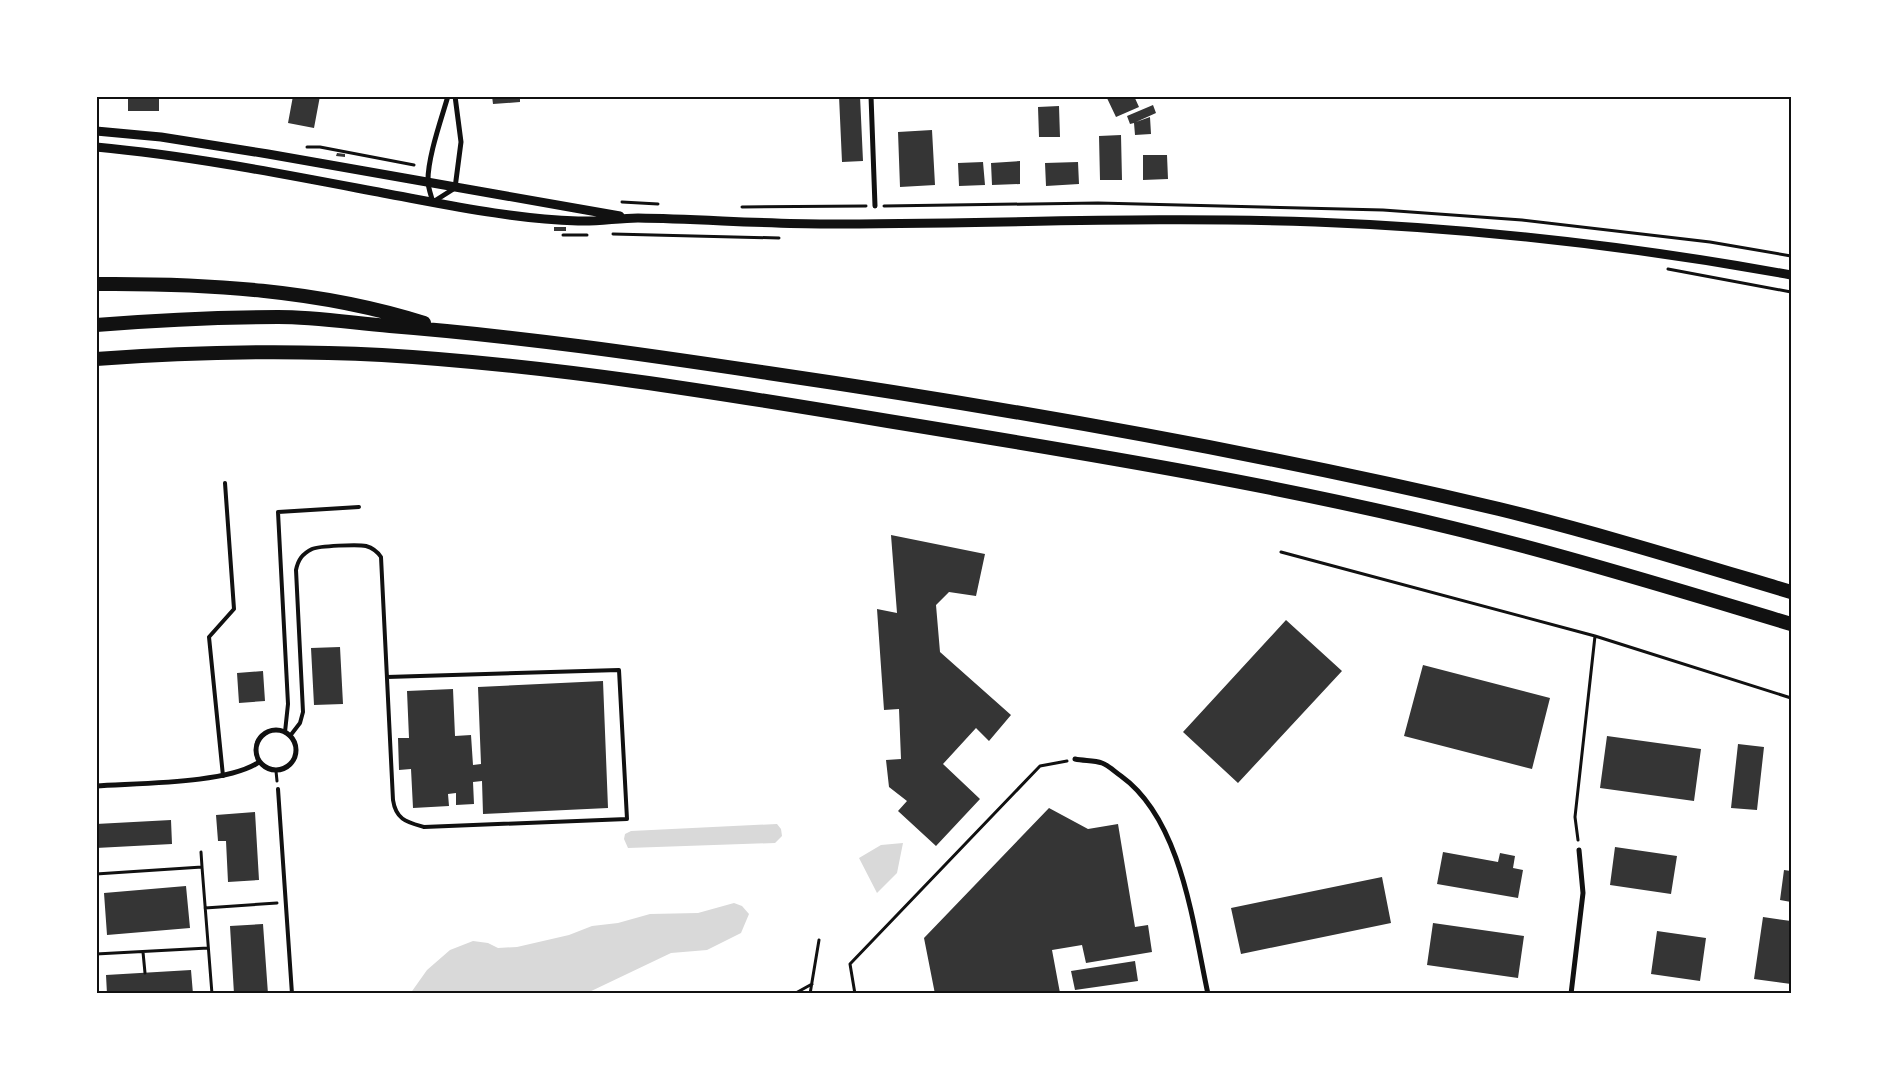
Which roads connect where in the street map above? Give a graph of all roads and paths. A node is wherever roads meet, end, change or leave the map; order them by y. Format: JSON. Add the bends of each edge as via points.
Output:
{"nodes":[{"id":1,"x":448,"y":96,"type":"edge"},
{"id":2,"x":455,"y":96,"type":"edge"},
{"id":3,"x":871,"y":96,"type":"edge"},
{"id":4,"x":96,"y":131,"type":"edge"},
{"id":5,"x":96,"y":147,"type":"edge"},
{"id":6,"x":428,"y":183,"type":"junction"},
{"id":7,"x":455,"y":188,"type":"junction"},
{"id":8,"x":433,"y":202,"type":"junction"},
{"id":9,"x":621,"y":202,"type":"dead end"},
{"id":10,"x":668,"y":204,"type":"dead end"},
{"id":11,"x":876,"y":206,"type":"joint"},
{"id":12,"x":733,"y":208,"type":"dead end"},
{"id":13,"x":635,"y":218,"type":"junction"},
{"id":14,"x":1658,"y":268,"type":"dead end"},
{"id":15,"x":1791,"y":275,"type":"edge"},
{"id":16,"x":96,"y":284,"type":"edge"},
{"id":17,"x":1791,"y":292,"type":"edge"},
{"id":18,"x":96,"y":325,"type":"edge"},
{"id":19,"x":449,"y":330,"type":"junction"},
{"id":20,"x":96,"y":359,"type":"edge"},
{"id":21,"x":225,"y":483,"type":"dead end"},
{"id":22,"x":359,"y":507,"type":"dead end"},
{"id":23,"x":1280,"y":552,"type":"dead end"},
{"id":24,"x":1791,"y":592,"type":"edge"},
{"id":25,"x":1791,"y":624,"type":"edge"},
{"id":26,"x":1595,"y":636,"type":"junction"},
{"id":27,"x":387,"y":677,"type":"junction"},
{"id":28,"x":1791,"y":698,"type":"edge"},
{"id":29,"x":285,"y":732,"type":"junction"},
{"id":30,"x":290,"y":736,"type":"junction"},
{"id":31,"x":1075,"y":759,"type":"joint"},
{"id":32,"x":259,"y":762,"type":"junction"},
{"id":33,"x":223,"y":776,"type":"junction"},
{"id":34,"x":96,"y":786,"type":"edge"},
{"id":35,"x":278,"y":789,"type":"dead end"},
{"id":36,"x":1579,"y":850,"type":"joint"},
{"id":37,"x":201,"y":852,"type":"dead end"},
{"id":38,"x":202,"y":867,"type":"junction"},
{"id":39,"x":96,"y":874,"type":"edge"},
{"id":40,"x":286,"y":903,"type":"junction"},
{"id":41,"x":205,"y":908,"type":"junction"},
{"id":42,"x":819,"y":940,"type":"dead end"},
{"id":43,"x":208,"y":948,"type":"junction"},
{"id":44,"x":143,"y":952,"type":"junction"},
{"id":45,"x":96,"y":954,"type":"edge"},
{"id":46,"x":145,"y":973,"type":"dead end"},
{"id":47,"x":812,"y":984,"type":"junction"},
{"id":48,"x":212,"y":994,"type":"edge"},
{"id":49,"x":292,"y":994,"type":"edge"},
{"id":50,"x":794,"y":994,"type":"edge"},
{"id":51,"x":810,"y":994,"type":"edge"},
{"id":52,"x":855,"y":994,"type":"edge"},
{"id":53,"x":1208,"y":994,"type":"edge"},
{"id":54,"x":1571,"y":994,"type":"edge"}],
"edges":[{"from":1,"to":6,"type":"street","via":[[437,132]]},
{"from":2,"to":7,"type":"street","via":[[461,142]]},
{"from":3,"to":11,"type":"street"},
{"from":4,"to":6,"type":"street","via":[[207,144]]},
{"from":5,"to":8,"type":"street","via":[[196,158]]},
{"from":6,"to":7,"type":"street"},
{"from":6,"to":8,"type":"street"},
{"from":7,"to":8,"type":"street"},
{"from":7,"to":13,"type":"street"},
{"from":8,"to":13,"type":"street","via":[[581,222]]},
{"from":9,"to":10,"type":"path"},
{"from":11,"to":12,"type":"path"},
{"from":13,"to":15,"type":"street","via":[[818,224],[1098,220],[1313,222],[1452,229],[1539,238],[1627,248]]},
{"from":14,"to":17,"type":"path"},
{"from":16,"to":19,"type":"highway","via":[[218,287],[315,298],[384,310]]},
{"from":18,"to":19,"type":"highway","via":[[282,317]]},
{"from":19,"to":24,"type":"highway","via":[[580,345],[836,383],[1199,445],[1504,510]]},
{"from":20,"to":25,"type":"highway","via":[[187,353],[383,355],[495,365],[725,394],[1046,447],[1346,505],[1497,539]]},
{"from":21,"to":33,"type":"lane","via":[[234,609],[209,637]]},
{"from":22,"to":29,"type":"lane","via":[[278,512],[288,704]]},
{"from":23,"to":26,"type":"path"},
{"from":26,"to":28,"type":"path"},
{"from":26,"to":36,"type":"path","via":[[1576,817]]},
{"from":27,"to":27,"type":"lane","via":[[392,800],[399,818],[424,827],[627,819],[620,670]]},
{"from":27,"to":30,"type":"lane","via":[[381,556],[375,549],[364,545],[314,548],[303,555],[296,570],[303,712],[300,723]]},
{"from":29,"to":30,"type":"street"},
{"from":29,"to":32,"type":"street","via":[[272,730],[260,737],[255,749]]},
{"from":30,"to":32,"type":"street","via":[[296,755],[289,766],[276,771]]},
{"from":31,"to":52,"type":"path","via":[[1040,766],[850,964]]},
{"from":31,"to":53,"type":"street","via":[[1103,763],[1150,803],[1184,884]]},
{"from":32,"to":33,"type":"street"},
{"from":33,"to":34,"type":"street"},
{"from":35,"to":40,"type":"lane"},
{"from":36,"to":54,"type":"street","via":[[1584,893]]},
{"from":37,"to":38,"type":"path"},
{"from":38,"to":39,"type":"path"},
{"from":38,"to":41,"type":"path"},
{"from":40,"to":41,"type":"path"},
{"from":40,"to":49,"type":"lane"},
{"from":41,"to":43,"type":"path"},
{"from":42,"to":47,"type":"path"},
{"from":43,"to":44,"type":"path"},
{"from":43,"to":48,"type":"path"},
{"from":44,"to":45,"type":"path"},
{"from":44,"to":46,"type":"path"},
{"from":47,"to":50,"type":"path"},
{"from":47,"to":51,"type":"path"}]}
